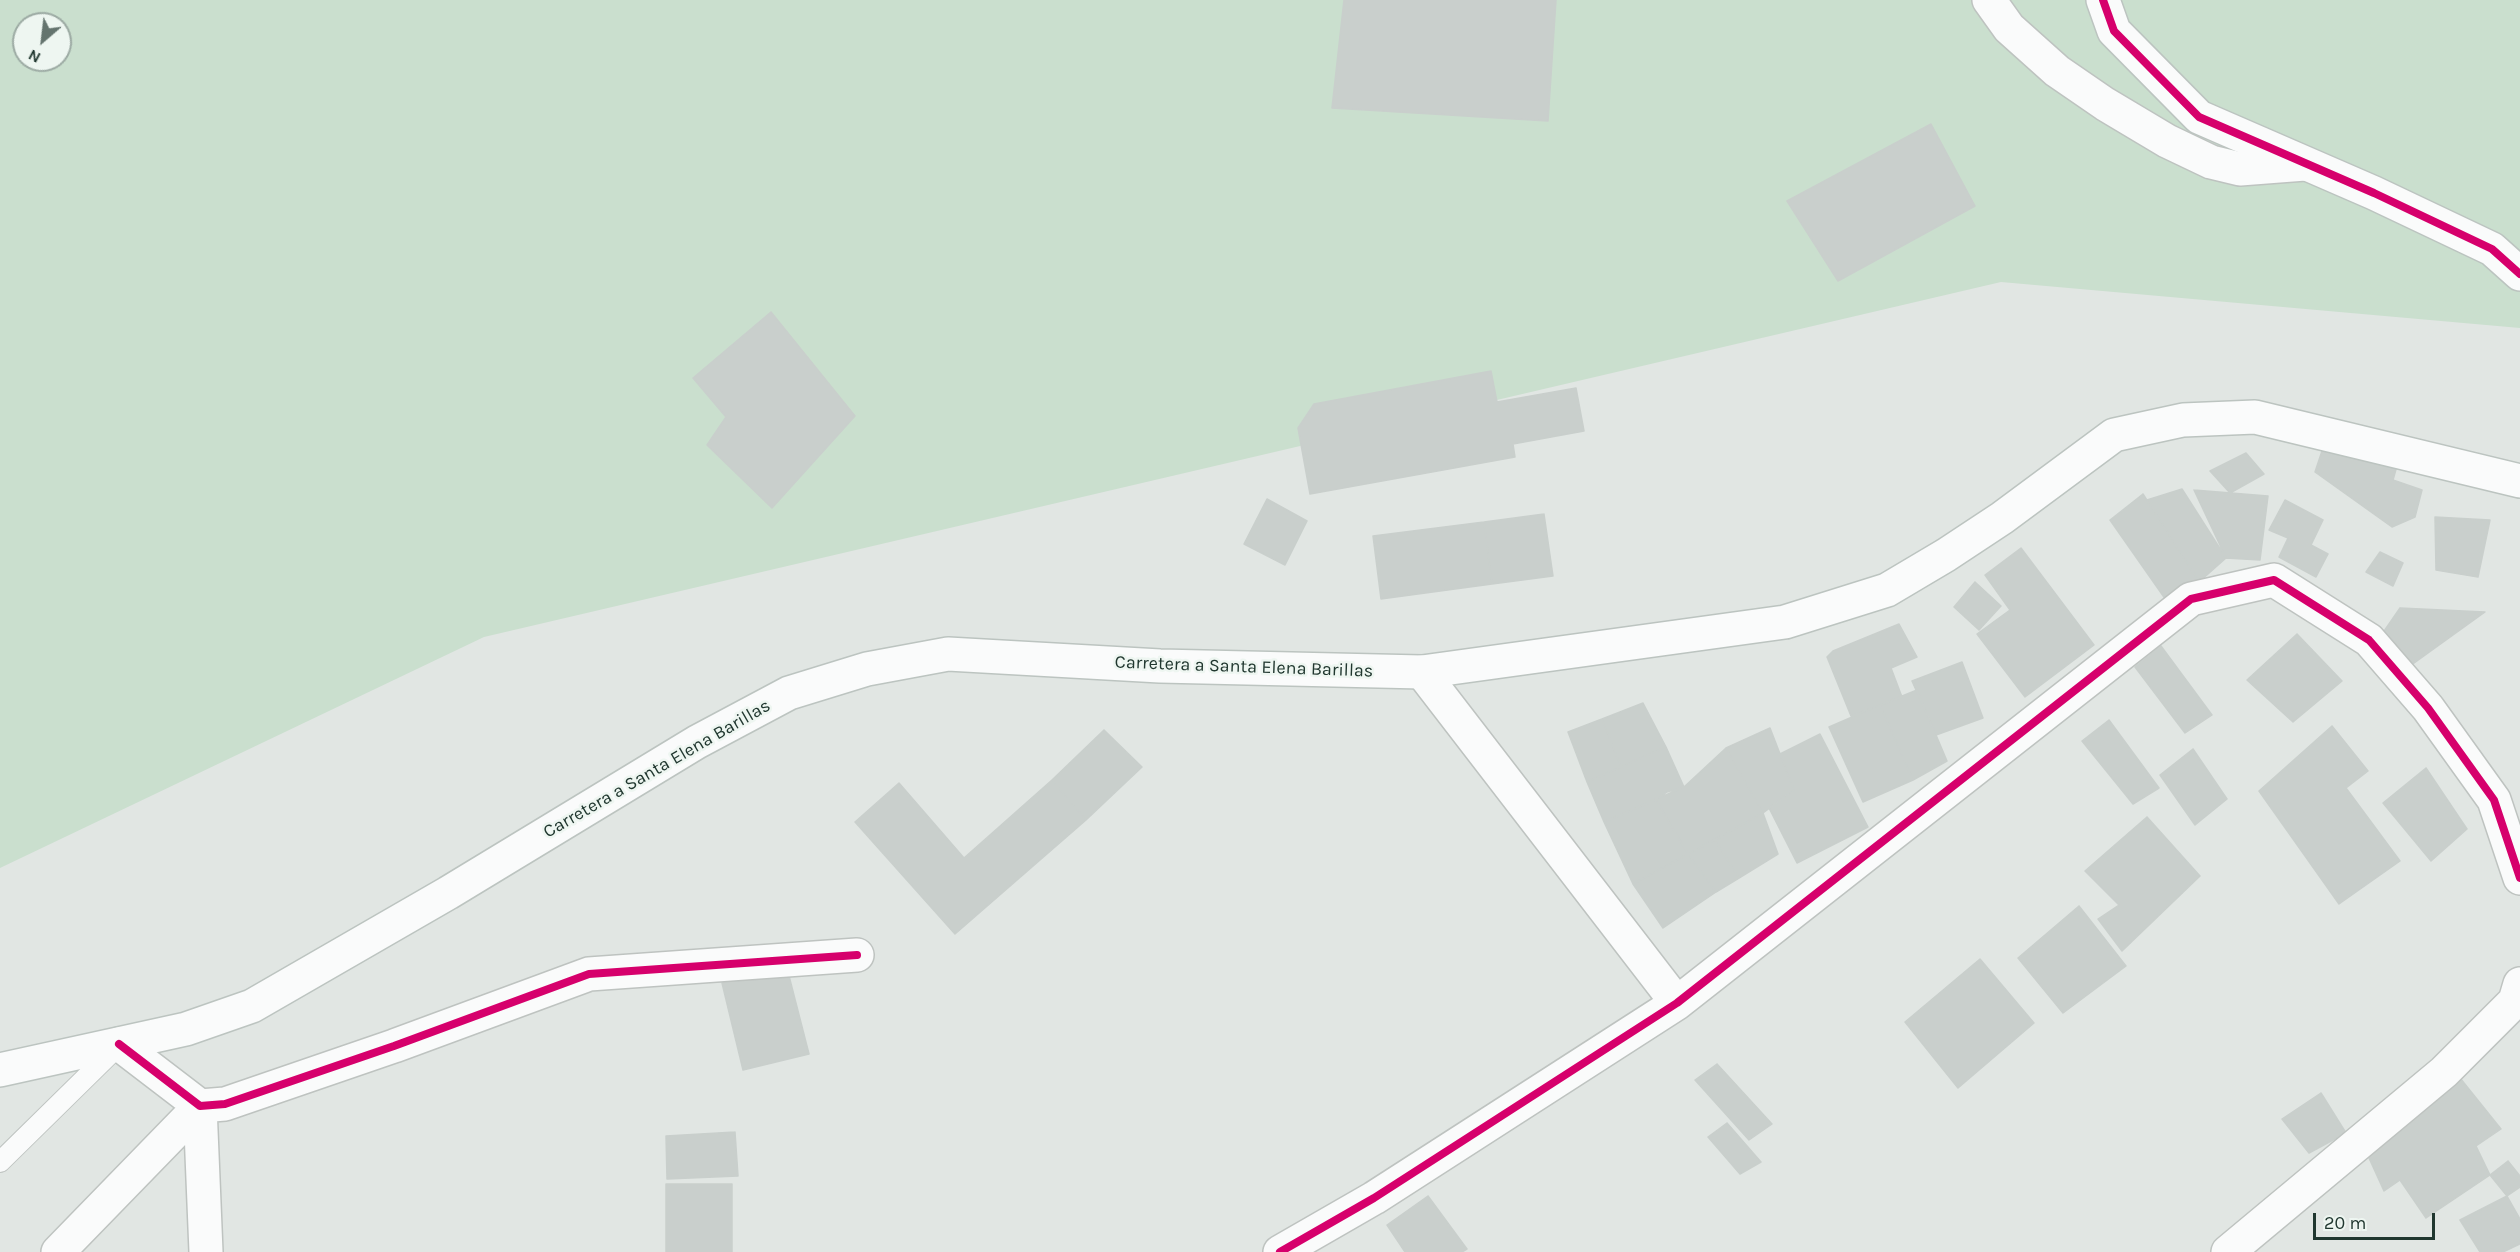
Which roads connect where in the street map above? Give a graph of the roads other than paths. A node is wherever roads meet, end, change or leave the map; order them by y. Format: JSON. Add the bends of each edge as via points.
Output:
{"nodes":[{"id":1,"x":1989,"y":0,"type":"edge"},
{"id":2,"x":2103,"y":0,"type":"edge"},
{"id":3,"x":2305,"y":164,"type":"junction"},
{"id":4,"x":2520,"y":274,"type":"edge"},
{"id":5,"x":2520,"y":481,"type":"edge"},
{"id":6,"x":1422,"y":672,"type":"junction"},
{"id":7,"x":2520,"y":878,"type":"edge"},
{"id":8,"x":857,"y":955,"type":"dead end"},
{"id":9,"x":2520,"y":984,"type":"edge"},
{"id":10,"x":1677,"y":1003,"type":"junction"},
{"id":11,"x":119,"y":1044,"type":"junction"},
{"id":12,"x":0,"y":1070,"type":"edge"},
{"id":13,"x":200,"y":1106,"type":"junction"},
{"id":14,"x":0,"y":1162,"type":"edge"},
{"id":15,"x":58,"y":1252,"type":"edge"},
{"id":16,"x":206,"y":1252,"type":"edge"},
{"id":17,"x":1280,"y":1252,"type":"edge"},
{"id":18,"x":2228,"y":1252,"type":"edge"}],
"edges":[{"from":1,"to":3,"type":"street","via":[[2009,28],[2057,71],[2168,141],[2211,162],[2240,169]]},
{"from":2,"to":3,"type":"street","via":[[2114,31],[2199,117]]},
{"from":3,"to":4,"type":"street","via":[[2492,249]]},
{"from":5,"to":6,"type":"street","name":"Carretera a Santa Elena Barillas","via":[[2255,417],[2183,420],[2114,435],[2002,518],[1887,590],[1785,622]]},
{"from":6,"to":10,"type":"street"},
{"from":6,"to":11,"type":"street","name":"Carretera a Santa Elena Barillas","via":[[1160,666],[948,654],[867,669],[789,693],[697,742],[252,1006],[186,1029]]},
{"from":7,"to":10,"type":"street","via":[[2494,800],[2428,708],[2369,640],[2274,580],[2191,599]]},
{"from":8,"to":13,"type":"street","via":[[589,974],[225,1104]]},
{"from":9,"to":18,"type":"street","via":[[2515,1000],[2444,1072]]},
{"from":10,"to":17,"type":"street","via":[[1374,1198]]},
{"from":11,"to":12,"type":"street","name":"Carretera a Santa Elena Barillas"},
{"from":11,"to":13,"type":"street"},
{"from":11,"to":14,"type":"lane"},
{"from":13,"to":15,"type":"street"},
{"from":13,"to":16,"type":"street"}]}
